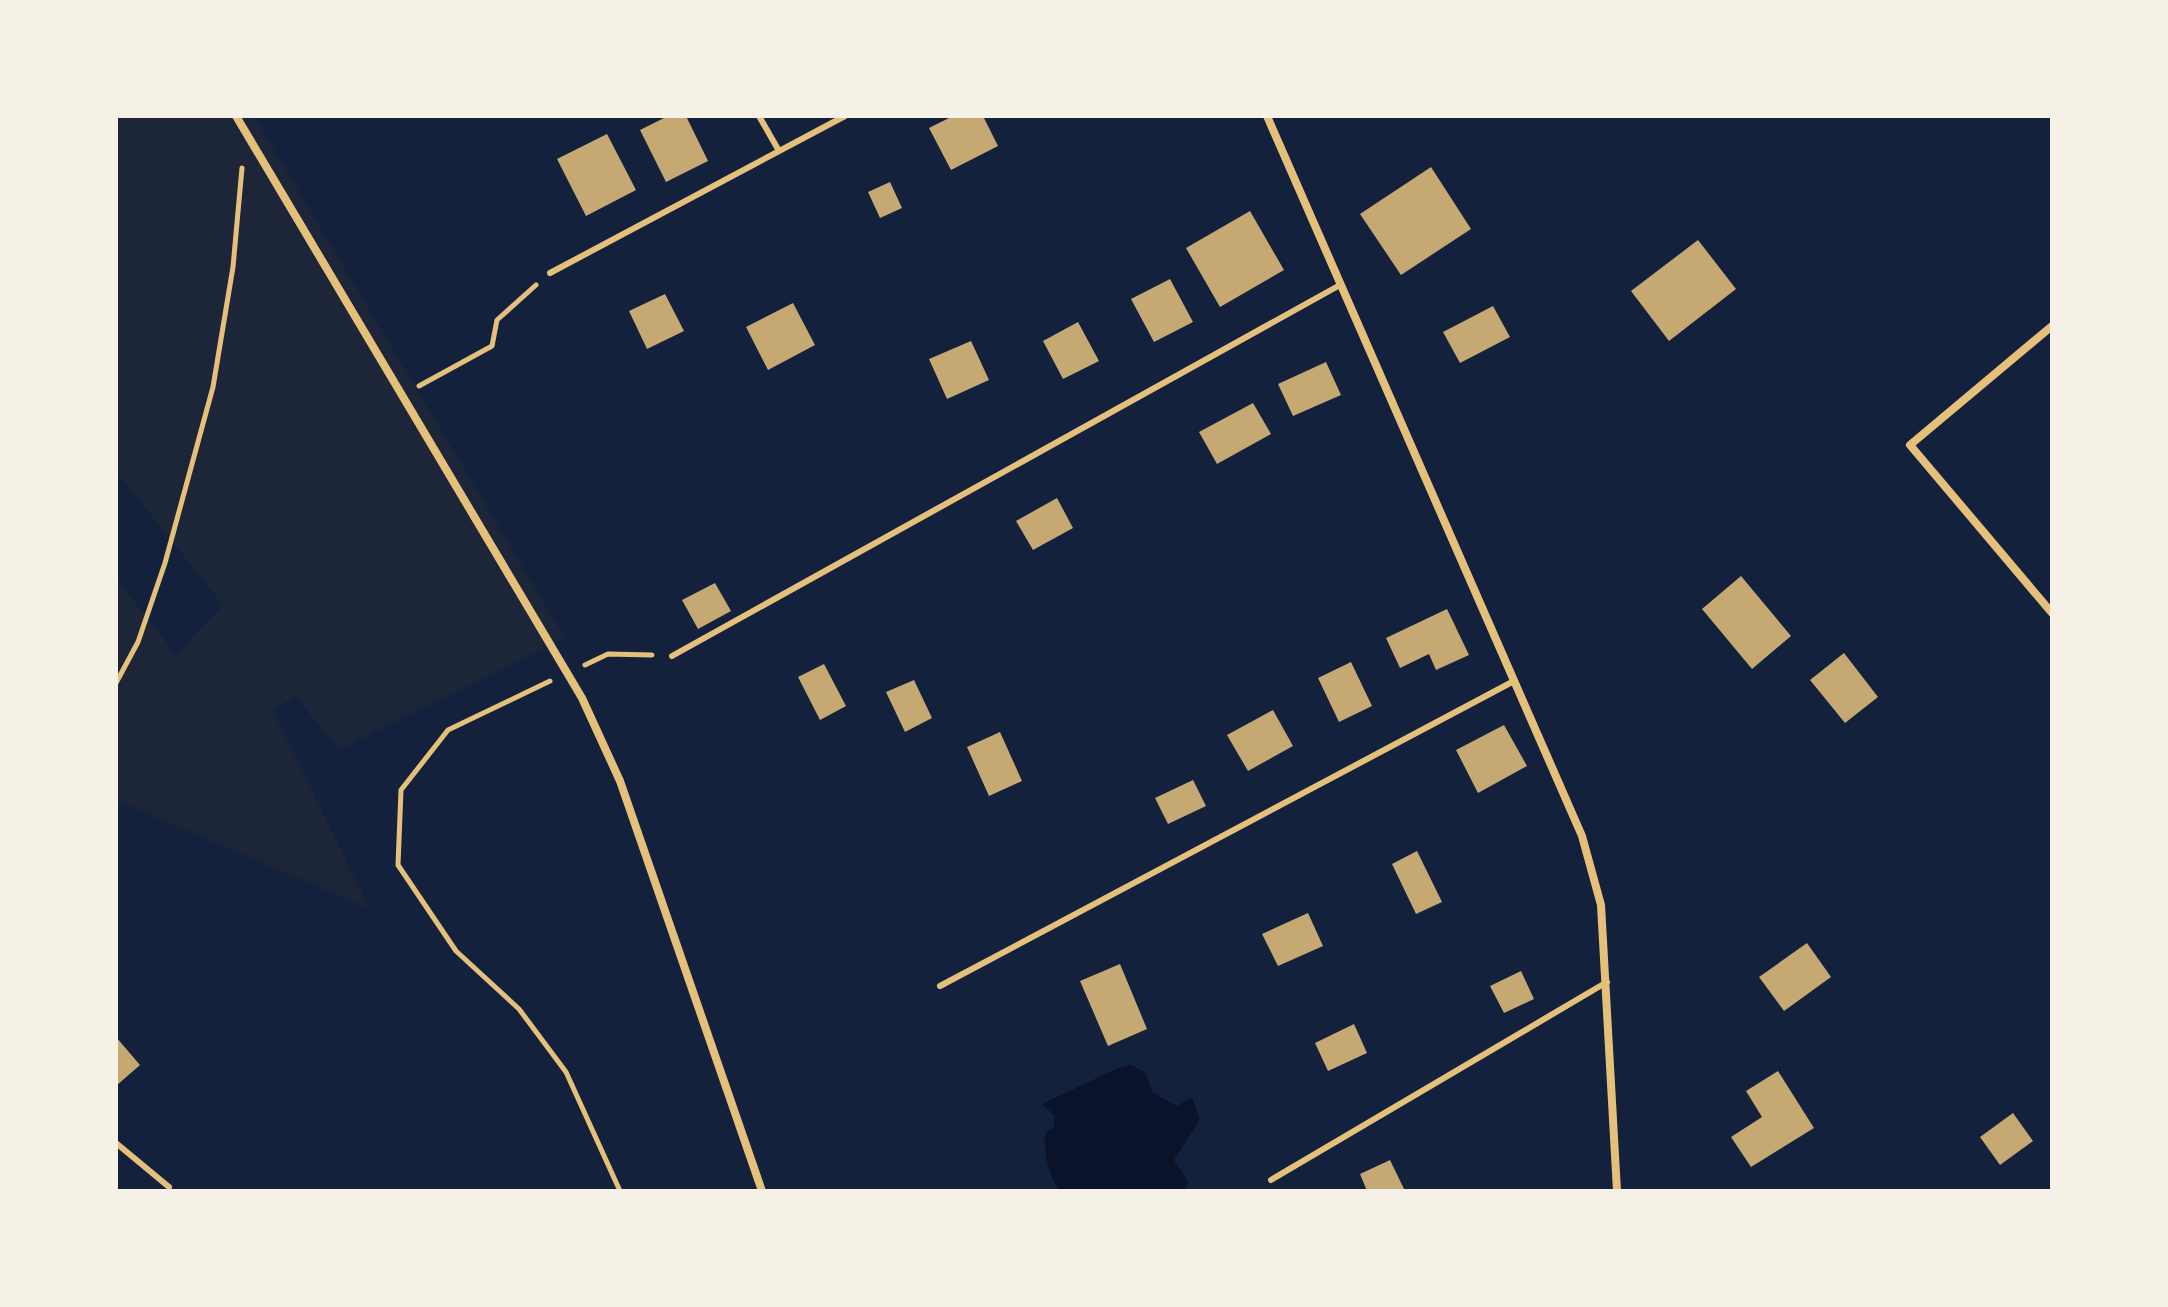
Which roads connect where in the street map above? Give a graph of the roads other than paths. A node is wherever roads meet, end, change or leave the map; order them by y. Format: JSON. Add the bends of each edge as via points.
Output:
{"nodes":[{"id":1,"x":236,"y":116,"type":"edge"},
{"id":2,"x":759,"y":116,"type":"edge"},
{"id":3,"x":845,"y":116,"type":"edge"},
{"id":4,"x":1267,"y":116,"type":"edge"},
{"id":5,"x":779,"y":151,"type":"junction"},
{"id":6,"x":550,"y":273,"type":"road end"},
{"id":7,"x":1340,"y":285,"type":"junction"},
{"id":8,"x":2052,"y":326,"type":"edge"},
{"id":9,"x":2052,"y":613,"type":"edge"},
{"id":10,"x":672,"y":656,"type":"road end"},
{"id":11,"x":1514,"y":681,"type":"junction"},
{"id":12,"x":1607,"y":982,"type":"junction"},
{"id":13,"x":940,"y":986,"type":"dead end"},
{"id":14,"x":116,"y":1143,"type":"edge"},
{"id":15,"x":1271,"y":1180,"type":"dead end"},
{"id":16,"x":169,"y":1187,"type":"dead end"},
{"id":17,"x":762,"y":1191,"type":"edge"},
{"id":18,"x":1617,"y":1191,"type":"edge"}],
"edges":[{"from":1,"to":17,"type":"street","via":[[568,673],[620,781]]},
{"from":2,"to":5,"type":"lane"},
{"from":3,"to":5,"type":"lane"},
{"from":4,"to":7,"type":"street"},
{"from":5,"to":6,"type":"lane"},
{"from":7,"to":10,"type":"lane"},
{"from":7,"to":11,"type":"street"},
{"from":8,"to":9,"type":"street","via":[[1910,445]]},
{"from":11,"to":12,"type":"street","via":[[1582,836],[1601,905]]},
{"from":11,"to":13,"type":"lane"},
{"from":12,"to":15,"type":"lane"},
{"from":12,"to":18,"type":"street"},
{"from":14,"to":16,"type":"lane"}]}
